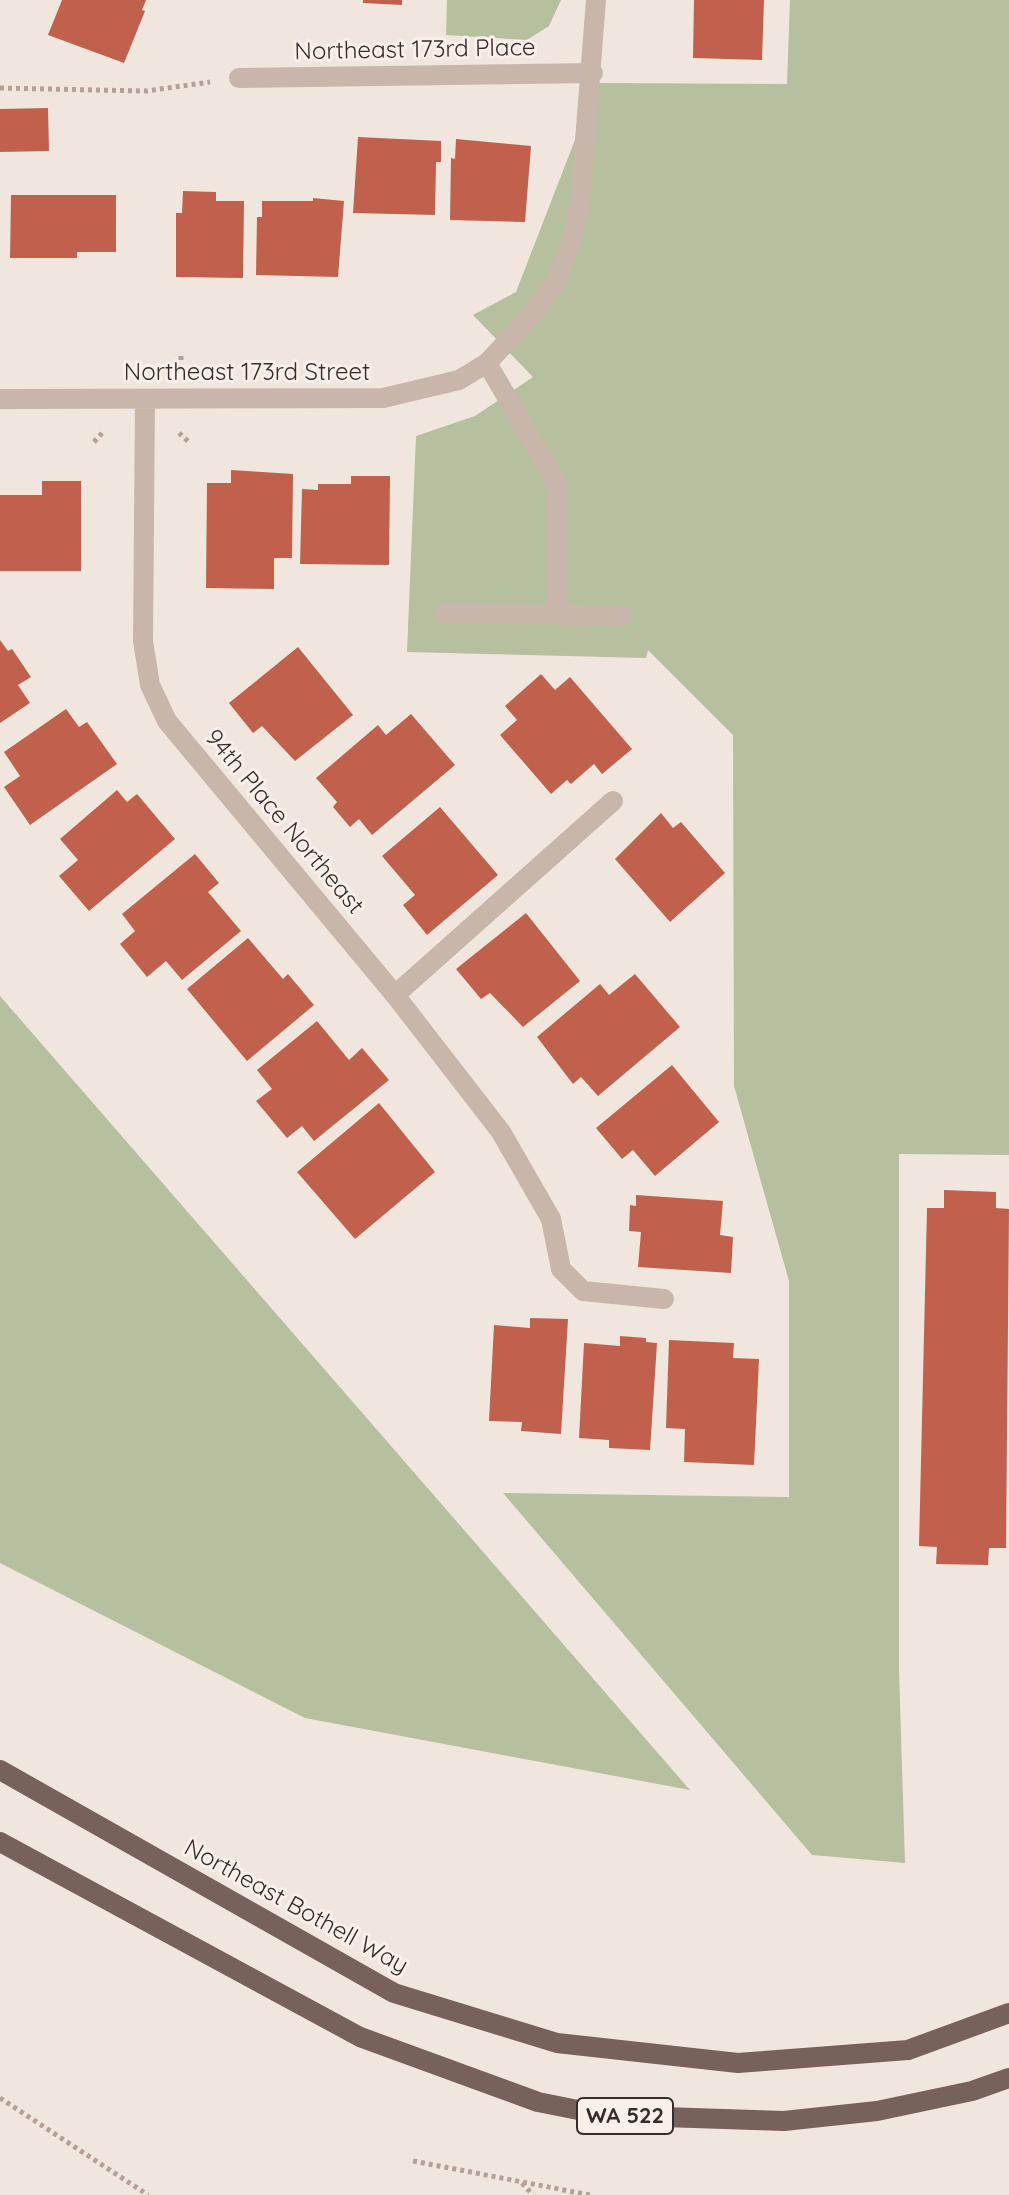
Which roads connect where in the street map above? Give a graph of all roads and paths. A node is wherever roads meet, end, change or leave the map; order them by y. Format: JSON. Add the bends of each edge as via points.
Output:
{"nodes":[{"id":1,"x":596,"y":0,"type":"edge"},
{"id":2,"x":593,"y":73,"type":"junction"},
{"id":3,"x":239,"y":78,"type":"joint"},
{"id":4,"x":0,"y":88,"type":"edge"},
{"id":5,"x":181,"y":356,"type":"dead end"},
{"id":6,"x":487,"y":363,"type":"junction"},
{"id":7,"x":181,"y":371,"type":"dead end"},
{"id":8,"x":0,"y":399,"type":"edge"},
{"id":9,"x":145,"y":400,"type":"junction"},
{"id":10,"x":104,"y":431,"type":"dead end"},
{"id":11,"x":179,"y":433,"type":"dead end"},
{"id":12,"x":94,"y":442,"type":"dead end"},
{"id":13,"x":190,"y":443,"type":"dead end"},
{"id":14,"x":444,"y":613,"type":"dead end"},
{"id":15,"x":557,"y":615,"type":"junction"},
{"id":16,"x":622,"y":616,"type":"dead end"},
{"id":17,"x":613,"y":801,"type":"dead end"},
{"id":18,"x":395,"y":995,"type":"junction"},
{"id":19,"x":664,"y":1299,"type":"dead end"},
{"id":20,"x":0,"y":1770,"type":"edge"},
{"id":21,"x":0,"y":1842,"type":"edge"},
{"id":22,"x":1009,"y":2013,"type":"edge"},
{"id":23,"x":1009,"y":2078,"type":"edge"},
{"id":24,"x":0,"y":2098,"type":"edge"},
{"id":25,"x":413,"y":2161,"type":"dead end"},
{"id":26,"x":522,"y":2182,"type":"junction"},
{"id":27,"x":148,"y":2195,"type":"edge"},
{"id":28,"x":533,"y":2195,"type":"edge"},
{"id":29,"x":590,"y":2195,"type":"edge"}],
"edges":[{"from":1,"to":2,"type":"street"},
{"from":2,"to":3,"type":"street","name":"Northeast 173rd Place"},
{"from":2,"to":6,"type":"street","via":[[580,204],[570,247],[556,282]]},
{"from":3,"to":4,"type":"path","via":[[146,91]]},
{"from":5,"to":7,"type":"path"},
{"from":6,"to":9,"type":"street","name":"Northeast 173rd Street","via":[[459,380],[383,398]]},
{"from":6,"to":15,"type":"street","via":[[557,483]]},
{"from":8,"to":9,"type":"street","name":"Northeast 173rd Street"},
{"from":9,"to":18,"type":"street","name":"94th Place Northeast","via":[[143,641],[150,685],[167,721]]},
{"from":10,"to":12,"type":"path"},
{"from":11,"to":13,"type":"path"},
{"from":14,"to":15,"type":"street"},
{"from":15,"to":16,"type":"street"},
{"from":17,"to":18,"type":"street"},
{"from":18,"to":19,"type":"street","name":"94th Place Northeast","via":[[501,1132],[551,1219],[561,1269],[583,1291]]},
{"from":20,"to":22,"type":"main road","name":"Northeast Bothell Way","via":[[394,1993],[557,2043],[738,2063],[908,2050]]},
{"from":21,"to":23,"type":"main road","number":"WA 522","via":[[360,2037],[538,2102],[603,2115],[784,2121],[877,2111]]},
{"from":24,"to":27,"type":"path"},
{"from":25,"to":26,"type":"path"},
{"from":26,"to":28,"type":"path"},
{"from":26,"to":29,"type":"path"}]}
